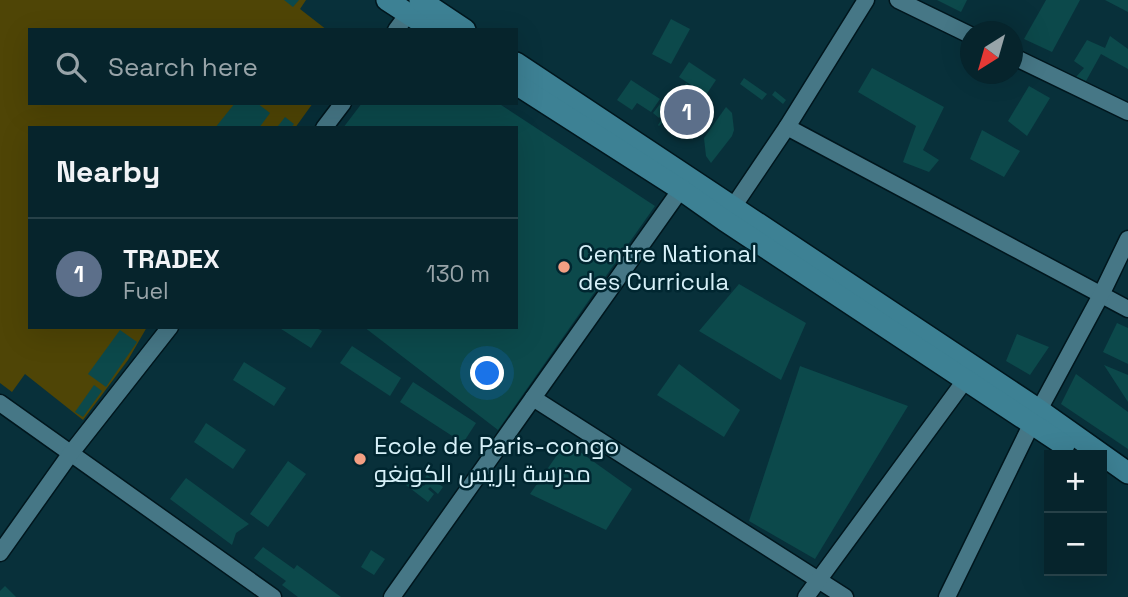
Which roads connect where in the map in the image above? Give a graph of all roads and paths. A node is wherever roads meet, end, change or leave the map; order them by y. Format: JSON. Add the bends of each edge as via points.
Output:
{"nodes":[{"id":1,"x":387,"y":0,"type":"edge"},
{"id":2,"x":866,"y":0,"type":"edge"},
{"id":3,"x":898,"y":0,"type":"edge"},
{"id":4,"x":408,"y":14,"type":"edge"},
{"id":5,"x":430,"y":28,"type":"edge"},
{"id":6,"x":458,"y":28,"type":"edge"},
{"id":7,"x":960,"y":30,"type":"edge"},
{"id":8,"x":1023,"y":61,"type":"edge"},
{"id":9,"x":518,"y":65,"type":"edge"},
{"id":10,"x":518,"y":85,"type":"edge"},
{"id":11,"x":341,"y":105,"type":"edge"},
{"id":12,"x":1128,"y":112,"type":"edge"},
{"id":13,"x":326,"y":126,"type":"edge"},
{"id":14,"x":787,"y":127,"type":"junction"},
{"id":15,"x":684,"y":183,"type":"junction"},
{"id":16,"x":728,"y":214,"type":"junction"},
{"id":17,"x":1128,"y":239,"type":"edge"},
{"id":18,"x":1101,"y":295,"type":"junction"},
{"id":19,"x":1128,"y":309,"type":"edge"},
{"id":20,"x":168,"y":329,"type":"edge"},
{"id":21,"x":966,"y":379,"type":"junction"},
{"id":22,"x":533,"y":398,"type":"junction"},
{"id":23,"x":0,"y":403,"type":"edge"},
{"id":24,"x":1036,"y":416,"type":"junction"},
{"id":25,"x":1073,"y":450,"type":"edge"},
{"id":26,"x":71,"y":453,"type":"junction"},
{"id":27,"x":1128,"y":472,"type":"edge"},
{"id":28,"x":1107,"y":474,"type":"edge"},
{"id":29,"x":1128,"y":488,"type":"edge"},
{"id":30,"x":0,"y":553,"type":"edge"},
{"id":31,"x":819,"y":579,"type":"junction"},
{"id":32,"x":273,"y":597,"type":"edge"},
{"id":33,"x":392,"y":597,"type":"edge"},
{"id":34,"x":806,"y":597,"type":"edge"},
{"id":35,"x":845,"y":597,"type":"edge"},
{"id":36,"x":947,"y":597,"type":"edge"}],
"edges":[{"from":1,"to":4,"type":"street"},
{"from":2,"to":14,"type":"street"},
{"from":3,"to":7,"type":"street"},
{"from":4,"to":5,"type":"street"},
{"from":4,"to":6,"type":"street"},
{"from":8,"to":12,"type":"street"},
{"from":9,"to":15,"type":"street"},
{"from":10,"to":15,"type":"street"},
{"from":11,"to":13,"type":"street"},
{"from":14,"to":16,"type":"street"},
{"from":14,"to":18,"type":"street"},
{"from":15,"to":16,"type":"street"},
{"from":15,"to":22,"type":"street"},
{"from":16,"to":21,"type":"street"},
{"from":16,"to":24,"type":"street"},
{"from":17,"to":18,"type":"street"},
{"from":18,"to":19,"type":"street"},
{"from":18,"to":24,"type":"street"},
{"from":20,"to":26,"type":"street"},
{"from":21,"to":24,"type":"street"},
{"from":21,"to":31,"type":"street"},
{"from":22,"to":31,"type":"street"},
{"from":22,"to":33,"type":"street"},
{"from":23,"to":26,"type":"street"},
{"from":24,"to":25,"type":"street"},
{"from":24,"to":27,"type":"street"},
{"from":24,"to":36,"type":"street"},
{"from":26,"to":30,"type":"street"},
{"from":26,"to":32,"type":"street"},
{"from":28,"to":29,"type":"street"},
{"from":31,"to":34,"type":"street"},
{"from":31,"to":35,"type":"street"}]}
